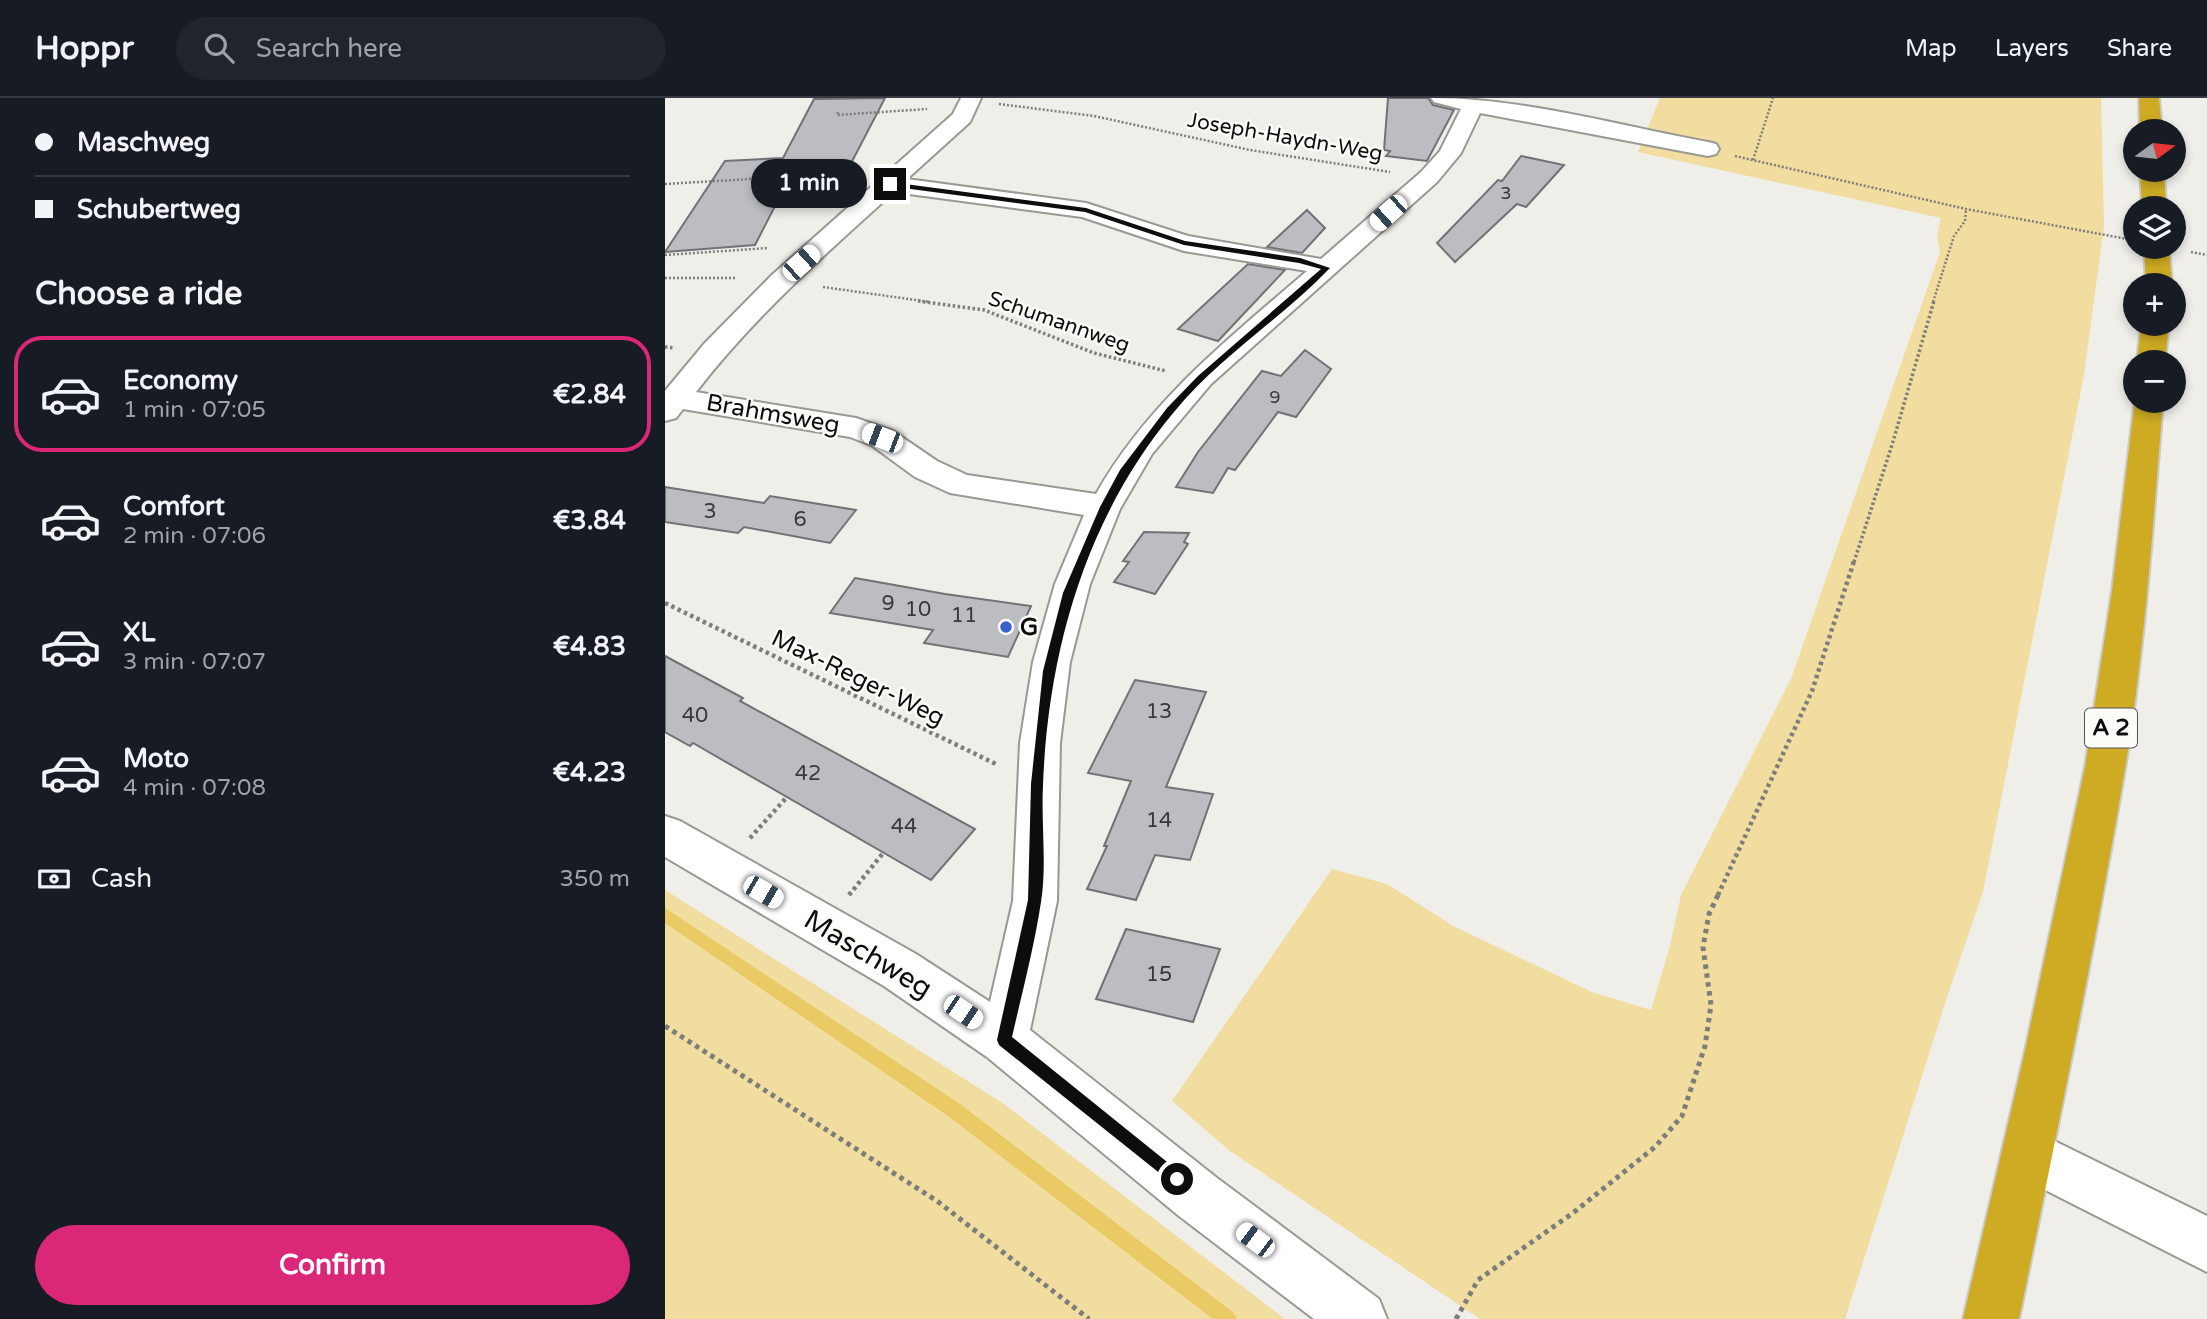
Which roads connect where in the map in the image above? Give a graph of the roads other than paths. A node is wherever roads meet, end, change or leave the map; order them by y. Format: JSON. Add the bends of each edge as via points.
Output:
{"nodes":[{"id":1,"x":1441,"y":98,"type":"edge"},
{"id":2,"x":2149,"y":98,"type":"edge"},
{"id":3,"x":969,"y":102,"type":"edge"},
{"id":4,"x":1473,"y":106,"type":"junction"},
{"id":5,"x":2150,"y":119,"type":"edge"},
{"id":6,"x":1708,"y":149,"type":"road end"},
{"id":7,"x":898,"y":177,"type":"junction"},
{"id":8,"x":1326,"y":268,"type":"junction"},
{"id":9,"x":670,"y":404,"type":"edge"},
{"id":10,"x":2147,"y":413,"type":"edge"},
{"id":11,"x":1105,"y":507,"type":"junction"},
{"id":12,"x":665,"y":835,"type":"edge"},
{"id":13,"x":1004,"y":1040,"type":"junction"},
{"id":14,"x":2028,"y":1154,"type":"dead end"},
{"id":15,"x":2207,"y":1245,"type":"edge"},
{"id":16,"x":1359,"y":1319,"type":"edge"},
{"id":17,"x":1990,"y":1319,"type":"edge"}],
"edges":[{"from":1,"to":4,"type":"street"},
{"from":2,"to":5,"type":"highway"},
{"from":3,"to":7,"type":"street","via":[[962,117]]},
{"from":4,"to":6,"type":"street"},
{"from":4,"to":8,"type":"street","via":[[1450,153],[1429,177]]},
{"from":7,"to":8,"type":"street","via":[[1086,210],[1193,245]]},
{"from":7,"to":9,"type":"street","via":[[781,281]]},
{"from":8,"to":11,"type":"street","via":[[1201,378],[1125,470]]},
{"from":9,"to":11,"type":"street","name":"Brahmsweg","via":[[856,428],[882,438],[926,470],[961,485]]},
{"from":10,"to":17,"type":"highway","number":"A 2","via":[[2130,591],[2105,767]]},
{"from":11,"to":13,"type":"street","via":[[1068,593],[1049,671],[1037,784],[1035,900]]},
{"from":12,"to":13,"type":"street","name":"Maschweg","via":[[900,970]]},
{"from":13,"to":16,"type":"street","name":"Maschweg"},
{"from":14,"to":15,"type":"street"}]}
